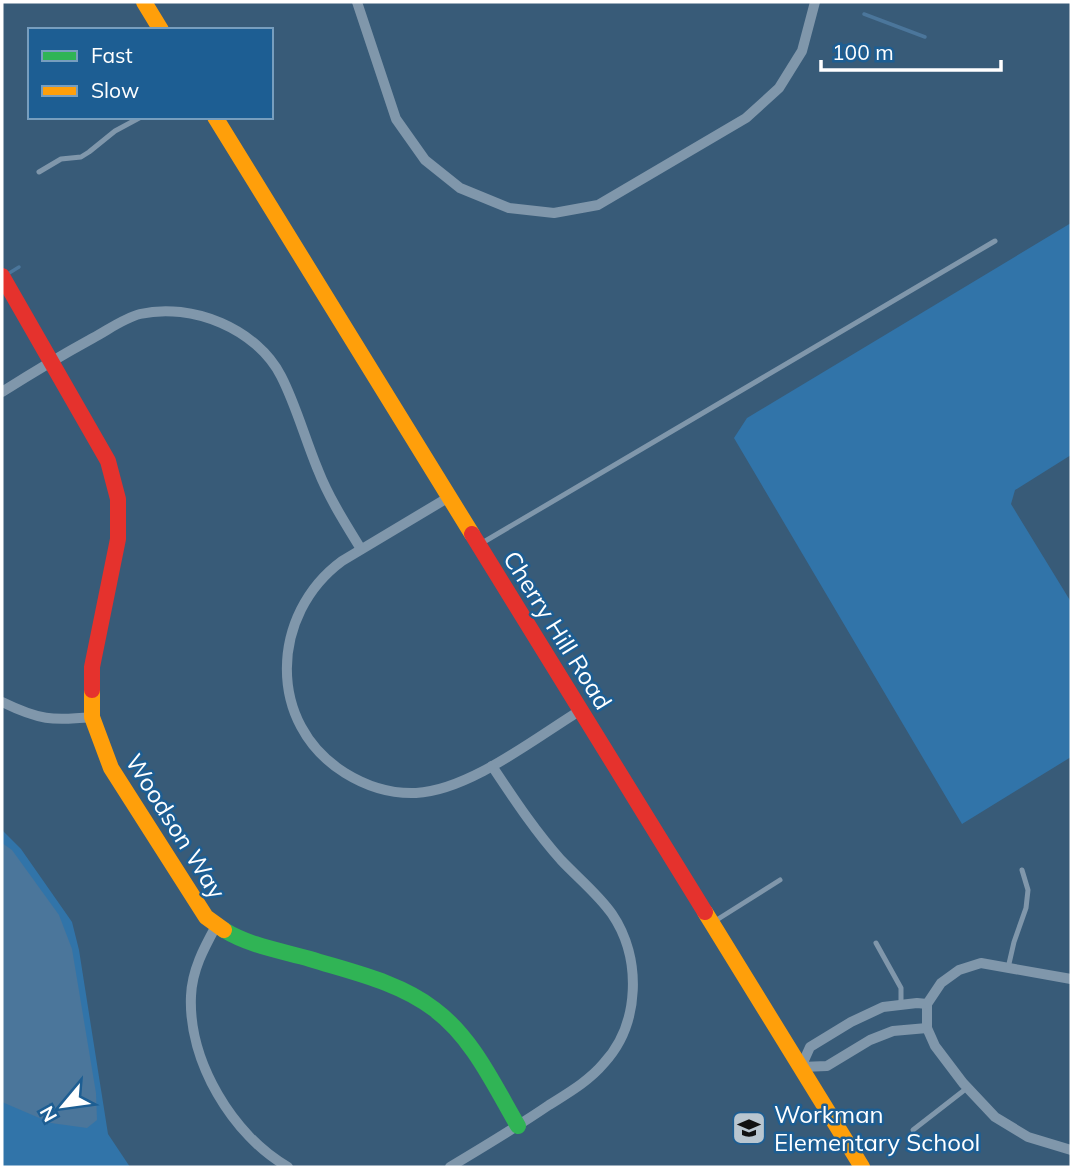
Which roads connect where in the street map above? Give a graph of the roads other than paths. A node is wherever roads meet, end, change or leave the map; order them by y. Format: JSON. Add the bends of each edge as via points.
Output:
{"nodes":[{"id":1,"x":144,"y":2,"type":"edge"},
{"id":2,"x":357,"y":2,"type":"edge"},
{"id":3,"x":815,"y":2,"type":"edge"},
{"id":4,"x":160,"y":28,"type":"edge"},
{"id":5,"x":137,"y":119,"type":"edge"},
{"id":6,"x":216,"y":119,"type":"edge"},
{"id":7,"x":39,"y":172,"type":"dead end"},
{"id":8,"x":995,"y":242,"type":"dead end"},
{"id":9,"x":2,"y":276,"type":"edge"},
{"id":10,"x":51,"y":362,"type":"junction"},
{"id":11,"x":2,"y":392,"type":"edge"},
{"id":12,"x":449,"y":497,"type":"junction"},
{"id":13,"x":480,"y":545,"type":"junction"},
{"id":14,"x":361,"y":549,"type":"junction"},
{"id":15,"x":2,"y":702,"type":"edge"},
{"id":16,"x":581,"y":710,"type":"junction"},
{"id":17,"x":92,"y":717,"type":"junction"},
{"id":18,"x":492,"y":766,"type":"junction"},
{"id":19,"x":1022,"y":870,"type":"dead end"},
{"id":20,"x":780,"y":880,"type":"dead end"},
{"id":21,"x":713,"y":923,"type":"junction"},
{"id":22,"x":216,"y":926,"type":"junction"},
{"id":23,"x":876,"y":943,"type":"dead end"},
{"id":24,"x":1008,"y":968,"type":"junction"},
{"id":25,"x":1071,"y":979,"type":"edge"},
{"id":26,"x":901,"y":1004,"type":"junction"},
{"id":27,"x":927,"y":1004,"type":"junction"},
{"id":28,"x":927,"y":1028,"type":"junction"},
{"id":29,"x":801,"y":1067,"type":"junction"},
{"id":30,"x":967,"y":1088,"type":"junction"},
{"id":31,"x":518,"y":1126,"type":"junction"},
{"id":32,"x":913,"y":1130,"type":"dead end"},
{"id":33,"x":1071,"y":1150,"type":"edge"},
{"id":34,"x":288,"y":1167,"type":"edge"},
{"id":35,"x":450,"y":1167,"type":"edge"},
{"id":36,"x":860,"y":1167,"type":"edge"}],
"edges":[{"from":1,"to":4,"type":"main road"},
{"from":2,"to":3,"type":"street","via":[[396,119],[425,160],[460,188],[509,208],[554,214],[598,205],[746,118],[779,88],[802,51]]},
{"from":5,"to":7,"type":"lane","via":[[81,157],[61,159]]},
{"from":6,"to":12,"type":"main road","name":"Cherry Hill Road"},
{"from":8,"to":13,"type":"lane"},
{"from":9,"to":10,"type":"main road","name":"Woodson Way"},
{"from":10,"to":11,"type":"street"},
{"from":10,"to":14,"type":"street","via":[[141,314],[207,317],[235,328],[258,345],[281,374],[327,492]]},
{"from":10,"to":17,"type":"main road","name":"Woodson Way","via":[[101,447],[118,499],[118,539],[92,667]]},
{"from":12,"to":13,"type":"main road","name":"Cherry Hill Road"},
{"from":12,"to":14,"type":"street"},
{"from":13,"to":16,"type":"main road","name":"Cherry Hill Road"},
{"from":14,"to":18,"type":"street","via":[[326,573],[311,590],[292,627],[288,680],[303,729],[339,769],[389,790],[443,789]]},
{"from":15,"to":17,"type":"street","via":[[55,721]]},
{"from":16,"to":18,"type":"street"},
{"from":16,"to":21,"type":"main road","name":"Cherry Hill Road"},
{"from":17,"to":22,"type":"main road","name":"Woodson Way","via":[[111,768],[185,887]]},
{"from":18,"to":31,"type":"street","via":[[547,844],[615,918],[629,951],[634,979],[625,1028],[605,1062],[582,1084]]},
{"from":19,"to":24,"type":"lane","via":[[1028,890],[1026,908]]},
{"from":20,"to":21,"type":"lane"},
{"from":21,"to":29,"type":"main road","name":"Cherry Hill Road"},
{"from":22,"to":31,"type":"main road","name":"Woodson Way","via":[[246,942],[389,986],[426,1004],[464,1038]]},
{"from":22,"to":34,"type":"street","via":[[198,958],[191,995],[200,1052],[233,1116],[260,1147]]},
{"from":23,"to":26,"type":"lane","via":[[901,988]]},
{"from":24,"to":25,"type":"street"},
{"from":24,"to":27,"type":"street","via":[[981,963],[959,970],[941,983]]},
{"from":26,"to":27,"type":"street"},
{"from":26,"to":29,"type":"street","via":[[883,1007],[827,1035],[810,1047]]},
{"from":27,"to":28,"type":"street"},
{"from":28,"to":29,"type":"street","via":[[892,1031],[827,1066]]},
{"from":28,"to":30,"type":"street","via":[[934,1046]]},
{"from":29,"to":36,"type":"main road","name":"Cherry Hill Road"},
{"from":30,"to":32,"type":"lane"},
{"from":30,"to":33,"type":"street","via":[[995,1117],[1028,1138]]},
{"from":31,"to":35,"type":"street"}]}
